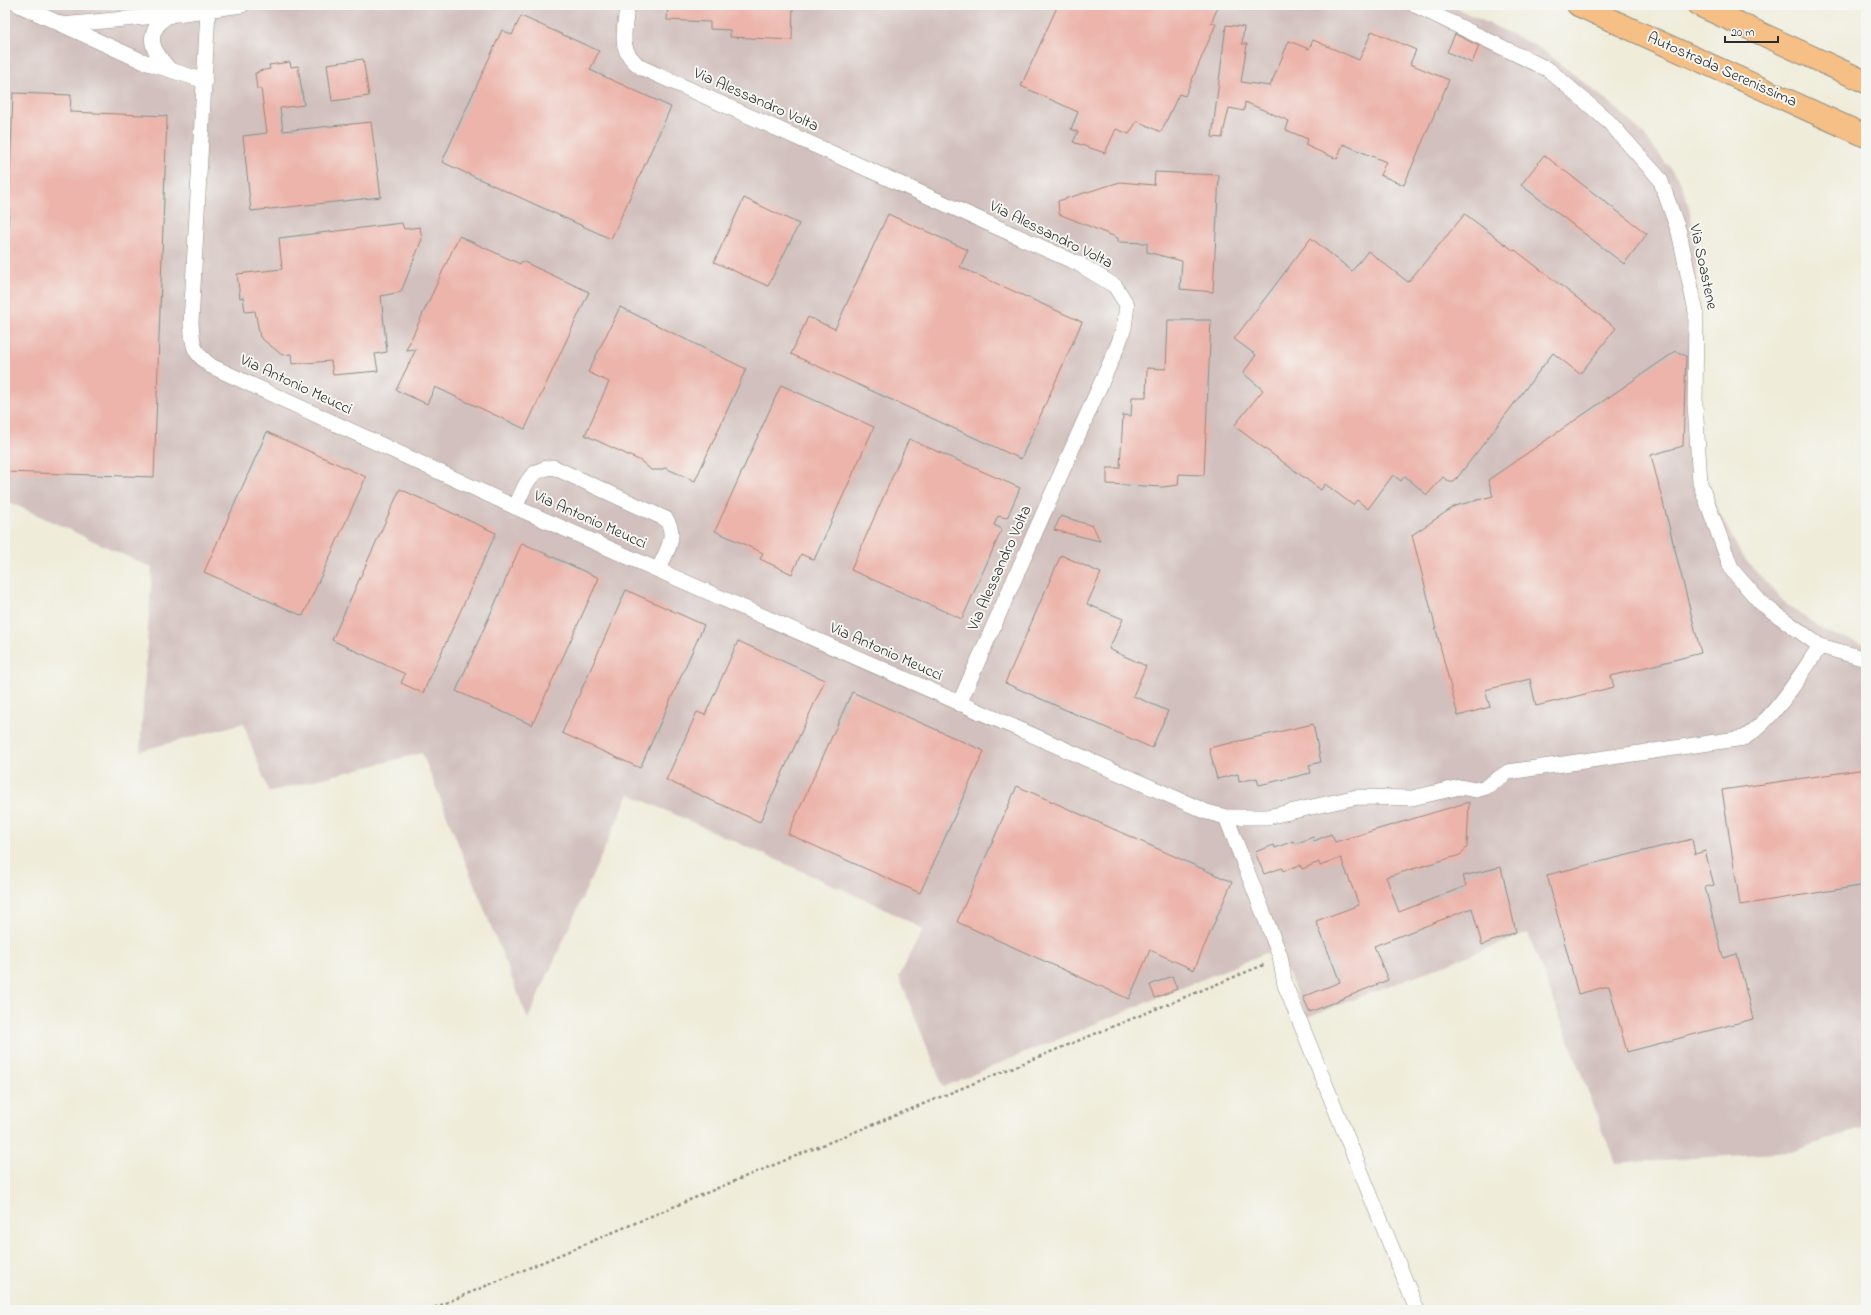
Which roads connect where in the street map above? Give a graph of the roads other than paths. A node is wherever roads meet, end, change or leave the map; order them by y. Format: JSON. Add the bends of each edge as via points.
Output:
{"nodes":[{"id":1,"x":19,"y":5,"type":"edge"},
{"id":2,"x":242,"y":5,"type":"edge"},
{"id":3,"x":627,"y":5,"type":"edge"},
{"id":4,"x":1415,"y":5,"type":"edge"},
{"id":5,"x":1578,"y":5,"type":"edge"},
{"id":6,"x":1699,"y":5,"type":"edge"},
{"id":7,"x":208,"y":10,"type":"junction"},
{"id":8,"x":177,"y":14,"type":"junction"},
{"id":9,"x":61,"y":25,"type":"junction"},
{"id":10,"x":172,"y":71,"type":"junction"},
{"id":11,"x":205,"y":81,"type":"junction"},
{"id":12,"x":1866,"y":82,"type":"edge"},
{"id":13,"x":1866,"y":136,"type":"edge"},
{"id":14,"x":515,"y":507,"type":"junction"},
{"id":15,"x":658,"y":570,"type":"junction"},
{"id":16,"x":1820,"y":646,"type":"junction"},
{"id":17,"x":1866,"y":659,"type":"edge"},
{"id":18,"x":959,"y":704,"type":"junction"},
{"id":19,"x":1226,"y":817,"type":"junction"},
{"id":20,"x":1417,"y":1310,"type":"edge"}],
"edges":[{"from":1,"to":9,"type":"street"},
{"from":2,"to":7,"type":"street"},
{"from":3,"to":18,"type":"street","name":"Via Alessandro Volta","via":[[624,49],[630,60],[642,68],[1079,264],[1115,286],[1127,305],[1124,328],[1118,345]]},
{"from":4,"to":16,"type":"street","name":"Via Soastene","via":[[1549,70],[1609,122],[1660,179],[1678,232],[1696,312],[1695,403],[1700,483],[1732,570],[1761,603]]},
{"from":5,"to":13,"type":"highway","name":"Autostrada Serenissima"},
{"from":6,"to":12,"type":"highway"},
{"from":7,"to":8,"type":"street"},
{"from":7,"to":11,"type":"street","name":"Via Antonio Meucci"},
{"from":8,"to":9,"type":"street"},
{"from":8,"to":10,"type":"street","via":[[160,21],[152,38],[157,55]]},
{"from":9,"to":10,"type":"street","via":[[142,61]]},
{"from":10,"to":11,"type":"street"},
{"from":11,"to":14,"type":"street","name":"Via Antonio Meucci","via":[[191,323],[192,341],[198,356],[211,366]]},
{"from":14,"to":15,"type":"street","name":"Via Antonio Meucci"},
{"from":14,"to":15,"type":"street","via":[[532,474],[542,468],[553,467],[666,518],[672,536]]},
{"from":15,"to":18,"type":"street","name":"Via Antonio Meucci"},
{"from":16,"to":17,"type":"street","name":"Via Soastene"},
{"from":16,"to":19,"type":"street","name":"Via Antonio Meucci","via":[[1759,728],[1744,738],[1508,772],[1486,787],[1476,790],[1460,787],[1412,798],[1357,796],[1267,817]]},
{"from":18,"to":19,"type":"street","name":"Via Antonio Meucci","via":[[1207,812]]},
{"from":19,"to":20,"type":"street","via":[[1280,956],[1285,985]]}]}
